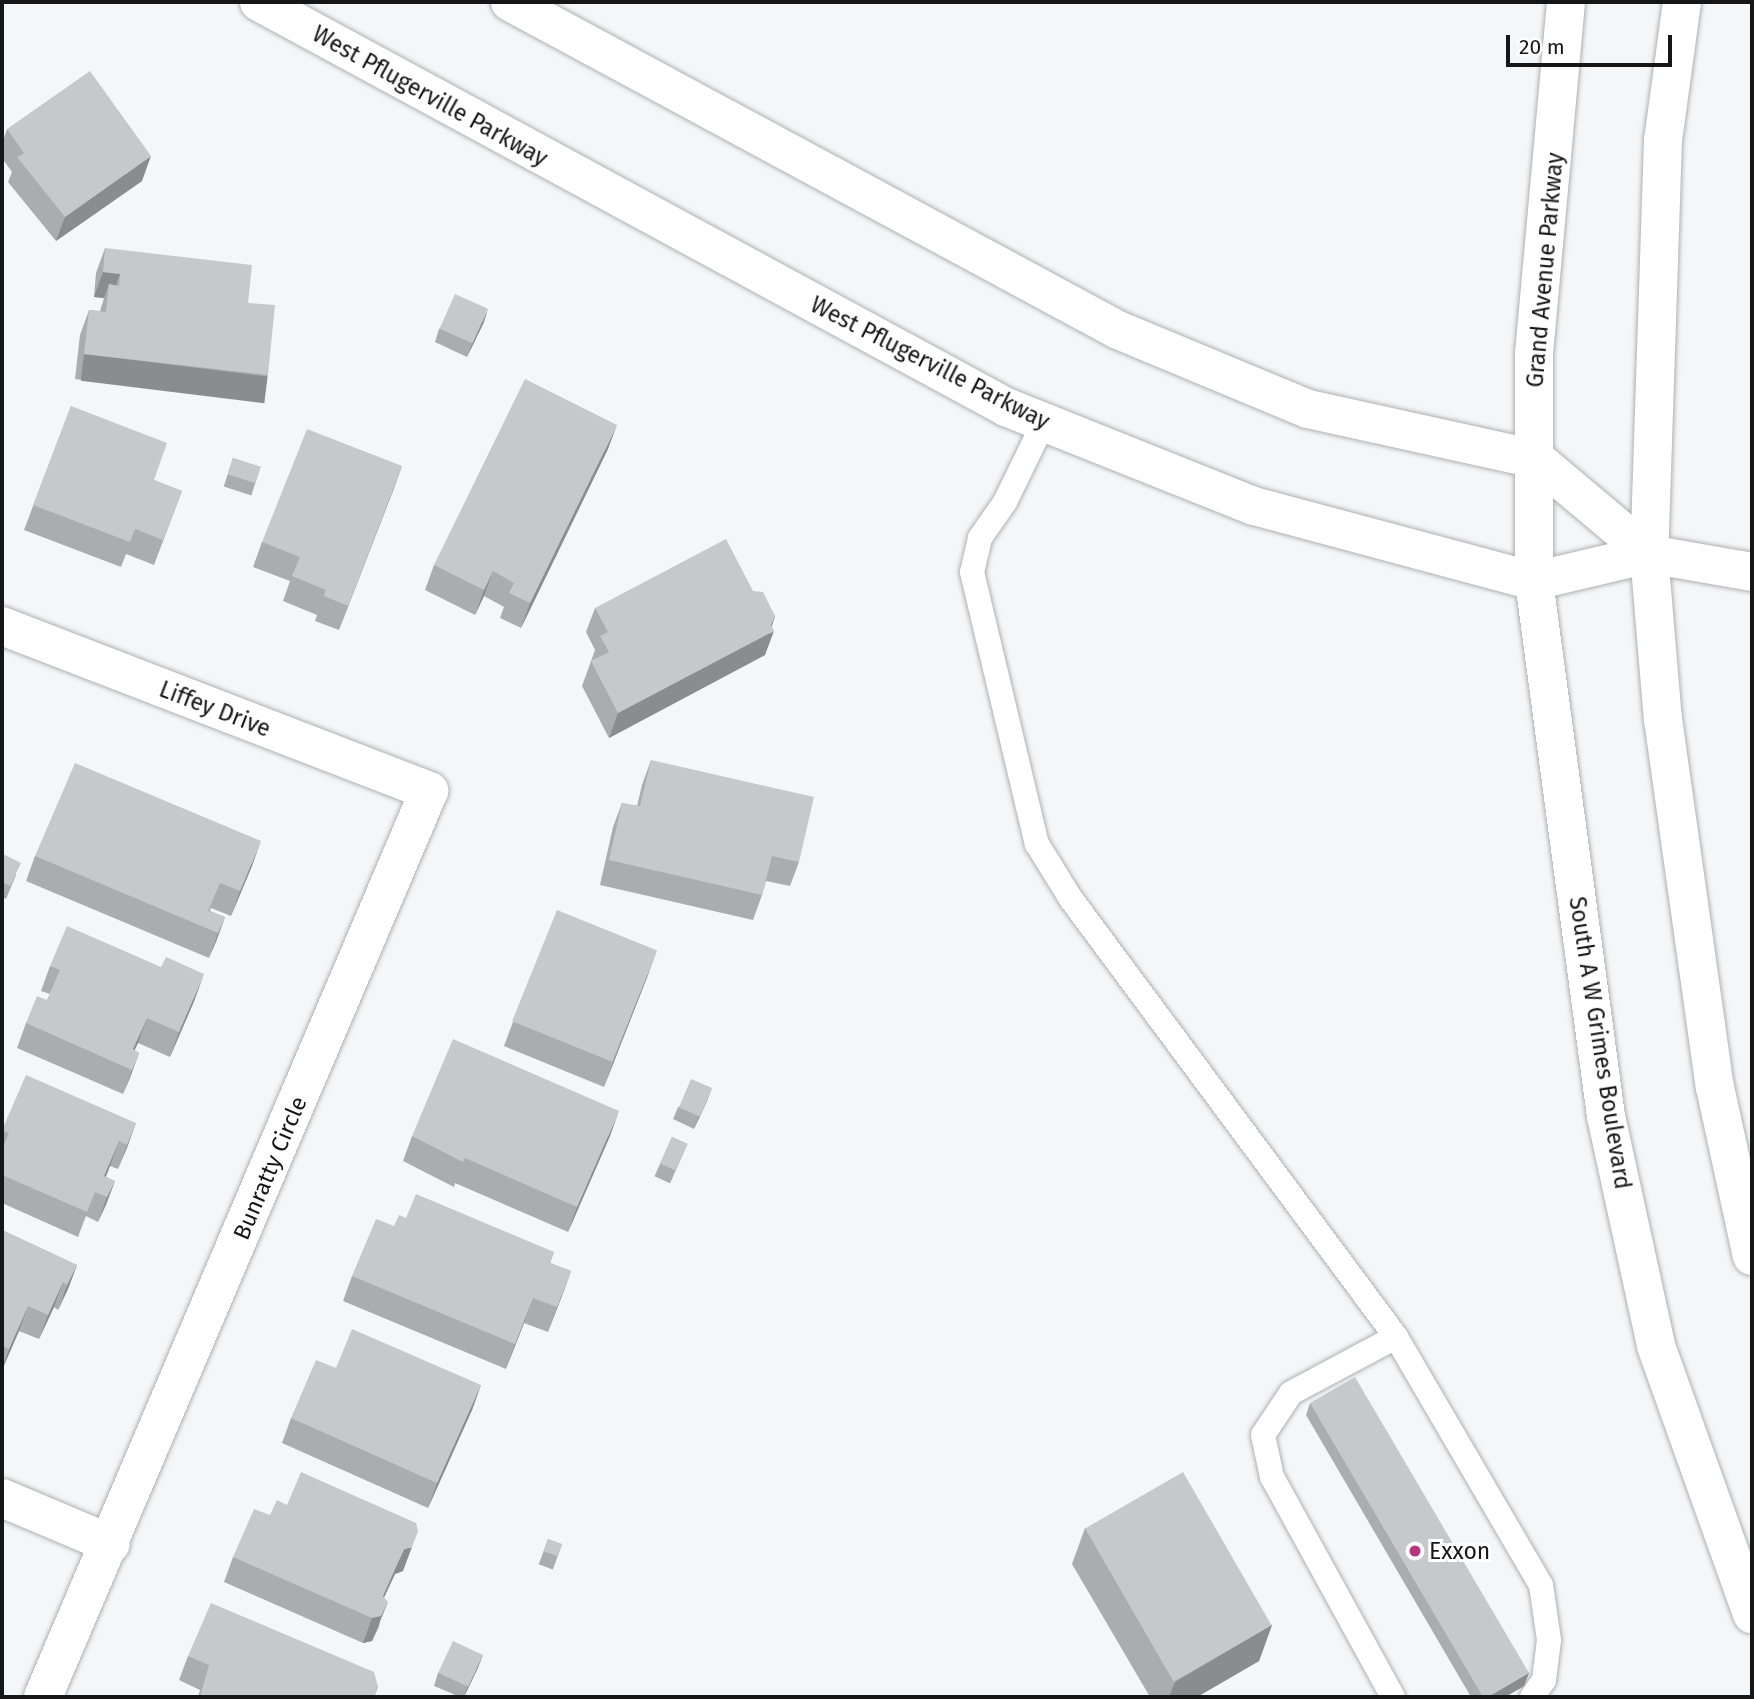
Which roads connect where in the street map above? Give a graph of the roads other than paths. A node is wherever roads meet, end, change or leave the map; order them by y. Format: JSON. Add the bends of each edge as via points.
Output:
{"nodes":[{"id":1,"x":259,"y":2,"type":"edge"},
{"id":2,"x":510,"y":2,"type":"edge"},
{"id":3,"x":1566,"y":2,"type":"edge"},
{"id":4,"x":1682,"y":2,"type":"edge"},
{"id":5,"x":1044,"y":422,"type":"junction"},
{"id":6,"x":1536,"y":458,"type":"junction"},
{"id":7,"x":1649,"y":554,"type":"junction"},
{"id":8,"x":1752,"y":572,"type":"edge"},
{"id":9,"x":1534,"y":580,"type":"junction"},
{"id":10,"x":2,"y":626,"type":"edge"},
{"id":11,"x":429,"y":791,"type":"joint"},
{"id":12,"x":1752,"y":1256,"type":"edge"},
{"id":13,"x":1396,"y":1337,"type":"junction"},
{"id":14,"x":2,"y":1498,"type":"edge"},
{"id":15,"x":111,"y":1544,"type":"junction"},
{"id":16,"x":1752,"y":1614,"type":"edge"},
{"id":17,"x":43,"y":1697,"type":"edge"},
{"id":18,"x":1393,"y":1697,"type":"edge"},
{"id":19,"x":1532,"y":1697,"type":"edge"}],
"edges":[{"from":1,"to":5,"type":"main road","name":"West Pflugerville Parkway","via":[[769,281],[1006,407]]},
{"from":2,"to":6,"type":"main road","via":[[1118,330],[1308,409]]},
{"from":3,"to":6,"type":"main road","name":"Grand Avenue Parkway","via":[[1534,353]]},
{"from":4,"to":7,"type":"main road","via":[[1663,140]]},
{"from":5,"to":9,"type":"main road","name":"West Pflugerville Parkway","via":[[1254,506]]},
{"from":5,"to":13,"type":"lane","via":[[1005,502],[980,538],[972,572],[1037,844],[1071,898]]},
{"from":6,"to":7,"type":"main road"},
{"from":6,"to":9,"type":"main road","name":"Grand Avenue Parkway"},
{"from":7,"to":8,"type":"main road","name":"West Pflugerville Parkway"},
{"from":7,"to":9,"type":"main road","name":"West Pflugerville Parkway"},
{"from":7,"to":12,"type":"main road","via":[[1663,719],[1715,1087]]},
{"from":9,"to":16,"type":"main road","name":"South A W Grimes Boulevard","via":[[1606,1116],[1656,1346]]},
{"from":10,"to":11,"type":"main road","name":"Liffey Drive"},
{"from":11,"to":15,"type":"main road","name":"Bunratty Circle"},
{"from":13,"to":18,"type":"lane","via":[[1291,1393],[1263,1435],[1272,1477]]},
{"from":13,"to":19,"type":"lane","via":[[1541,1585],[1549,1640],[1544,1679]]},
{"from":14,"to":15,"type":"main road"},
{"from":15,"to":17,"type":"main road","name":"Bunratty Circle"}]}
